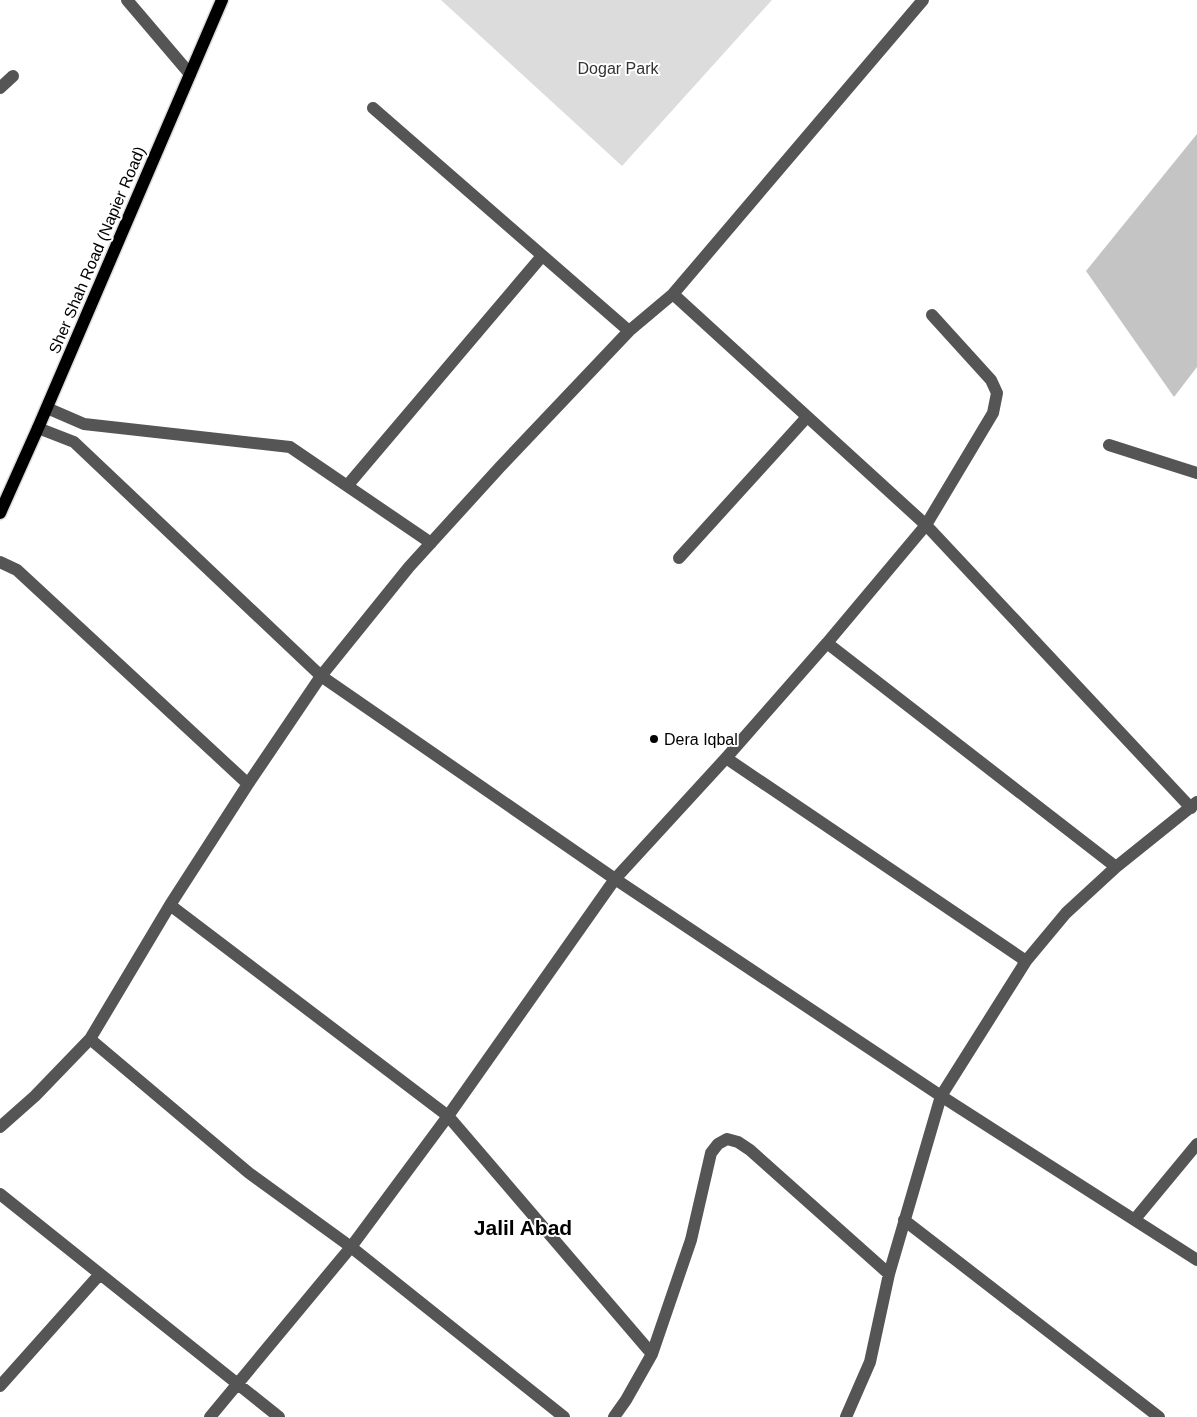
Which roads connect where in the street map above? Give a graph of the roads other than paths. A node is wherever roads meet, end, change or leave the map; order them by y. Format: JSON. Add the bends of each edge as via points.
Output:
{"nodes":[{"id":1,"x":127,"y":0,"type":"edge"},
{"id":2,"x":222,"y":0,"type":"edge"},
{"id":3,"x":923,"y":0,"type":"edge"},
{"id":4,"x":190,"y":74,"type":"junction"},
{"id":5,"x":13,"y":76,"type":"dead end"},
{"id":6,"x":0,"y":88,"type":"edge"},
{"id":7,"x":373,"y":108,"type":"dead end"},
{"id":8,"x":542,"y":256,"type":"junction"},
{"id":9,"x":673,"y":294,"type":"junction"},
{"id":10,"x":932,"y":315,"type":"dead end"},
{"id":11,"x":629,"y":332,"type":"junction"},
{"id":12,"x":47,"y":408,"type":"junction"},
{"id":13,"x":807,"y":417,"type":"junction"},
{"id":14,"x":38,"y":428,"type":"junction"},
{"id":15,"x":1109,"y":445,"type":"dead end"},
{"id":16,"x":1197,"y":473,"type":"edge"},
{"id":17,"x":347,"y":486,"type":"junction"},
{"id":18,"x":0,"y":513,"type":"edge"},
{"id":19,"x":926,"y":525,"type":"junction"},
{"id":20,"x":431,"y":543,"type":"junction"},
{"id":21,"x":679,"y":558,"type":"dead end"},
{"id":22,"x":0,"y":562,"type":"edge"},
{"id":23,"x":827,"y":643,"type":"junction"},
{"id":24,"x":321,"y":676,"type":"junction"},
{"id":25,"x":726,"y":758,"type":"junction"},
{"id":26,"x":248,"y":784,"type":"junction"},
{"id":27,"x":1194,"y":805,"type":"edge"},
{"id":28,"x":1116,"y":867,"type":"junction"},
{"id":29,"x":615,"y":879,"type":"junction"},
{"id":30,"x":170,"y":905,"type":"junction"},
{"id":31,"x":1026,"y":961,"type":"junction"},
{"id":32,"x":90,"y":1039,"type":"junction"},
{"id":33,"x":941,"y":1096,"type":"junction"},
{"id":34,"x":448,"y":1116,"type":"junction"},
{"id":35,"x":0,"y":1127,"type":"edge"},
{"id":36,"x":1197,"y":1144,"type":"edge"},
{"id":37,"x":0,"y":1194,"type":"edge"},
{"id":38,"x":1135,"y":1219,"type":"junction"},
{"id":39,"x":904,"y":1220,"type":"junction"},
{"id":40,"x":351,"y":1247,"type":"junction"},
{"id":41,"x":1197,"y":1260,"type":"edge"},
{"id":42,"x":100,"y":1274,"type":"junction"},
{"id":43,"x":889,"y":1274,"type":"junction"},
{"id":44,"x":652,"y":1354,"type":"junction"},
{"id":45,"x":237,"y":1385,"type":"junction"},
{"id":46,"x":0,"y":1386,"type":"edge"},
{"id":47,"x":210,"y":1417,"type":"edge"},
{"id":48,"x":279,"y":1417,"type":"edge"},
{"id":49,"x":564,"y":1417,"type":"edge"},
{"id":50,"x":614,"y":1417,"type":"edge"},
{"id":51,"x":846,"y":1417,"type":"edge"},
{"id":52,"x":1159,"y":1417,"type":"edge"}],
"edges":[{"from":1,"to":4,"type":"street"},
{"from":2,"to":4,"type":"main road","name":"Sher Shah Road (Napier Road)"},
{"from":3,"to":9,"type":"street"},
{"from":4,"to":12,"type":"main road","name":"Sher Shah Road (Napier Road)"},
{"from":5,"to":6,"type":"street"},
{"from":7,"to":8,"type":"street"},
{"from":8,"to":11,"type":"street"},
{"from":8,"to":17,"type":"street"},
{"from":9,"to":11,"type":"street"},
{"from":9,"to":13,"type":"street"},
{"from":10,"to":19,"type":"street","via":[[991,380],[997,393],[993,413]]},
{"from":11,"to":20,"type":"street"},
{"from":12,"to":14,"type":"main road","name":"Sher Shah Road (Napier Road)"},
{"from":12,"to":17,"type":"street","via":[[84,424],[290,447]]},
{"from":13,"to":19,"type":"street"},
{"from":13,"to":21,"type":"street"},
{"from":14,"to":18,"type":"main road","name":"Sher Shah Road (Napier Road)"},
{"from":14,"to":24,"type":"street","via":[[74,442]]},
{"from":15,"to":16,"type":"street"},
{"from":17,"to":20,"type":"street"},
{"from":19,"to":23,"type":"street"},
{"from":19,"to":27,"type":"street"},
{"from":20,"to":24,"type":"street"},
{"from":22,"to":26,"type":"street","via":[[17,570]]},
{"from":23,"to":25,"type":"street"},
{"from":23,"to":28,"type":"street"},
{"from":24,"to":26,"type":"street"},
{"from":24,"to":29,"type":"street"},
{"from":25,"to":29,"type":"street"},
{"from":25,"to":31,"type":"street"},
{"from":26,"to":30,"type":"street"},
{"from":27,"to":28,"type":"street"},
{"from":28,"to":31,"type":"street","via":[[1066,913]]},
{"from":29,"to":33,"type":"street"},
{"from":29,"to":34,"type":"street"},
{"from":30,"to":32,"type":"street"},
{"from":30,"to":34,"type":"street"},
{"from":31,"to":33,"type":"street"},
{"from":32,"to":35,"type":"street","via":[[36,1096]]},
{"from":32,"to":40,"type":"street","via":[[249,1173]]},
{"from":33,"to":38,"type":"street"},
{"from":33,"to":39,"type":"street"},
{"from":34,"to":40,"type":"street"},
{"from":34,"to":44,"type":"street"},
{"from":36,"to":38,"type":"street"},
{"from":37,"to":42,"type":"street"},
{"from":38,"to":41,"type":"street"},
{"from":39,"to":43,"type":"street"},
{"from":39,"to":52,"type":"street"},
{"from":40,"to":45,"type":"street"},
{"from":40,"to":49,"type":"street"},
{"from":42,"to":45,"type":"street"},
{"from":42,"to":46,"type":"street"},
{"from":43,"to":44,"type":"street","via":[[750,1150],[727,1139],[711,1153],[691,1240]]},
{"from":43,"to":51,"type":"street","via":[[870,1362]]},
{"from":44,"to":50,"type":"street"},
{"from":45,"to":47,"type":"street"},
{"from":45,"to":48,"type":"street"}]}
